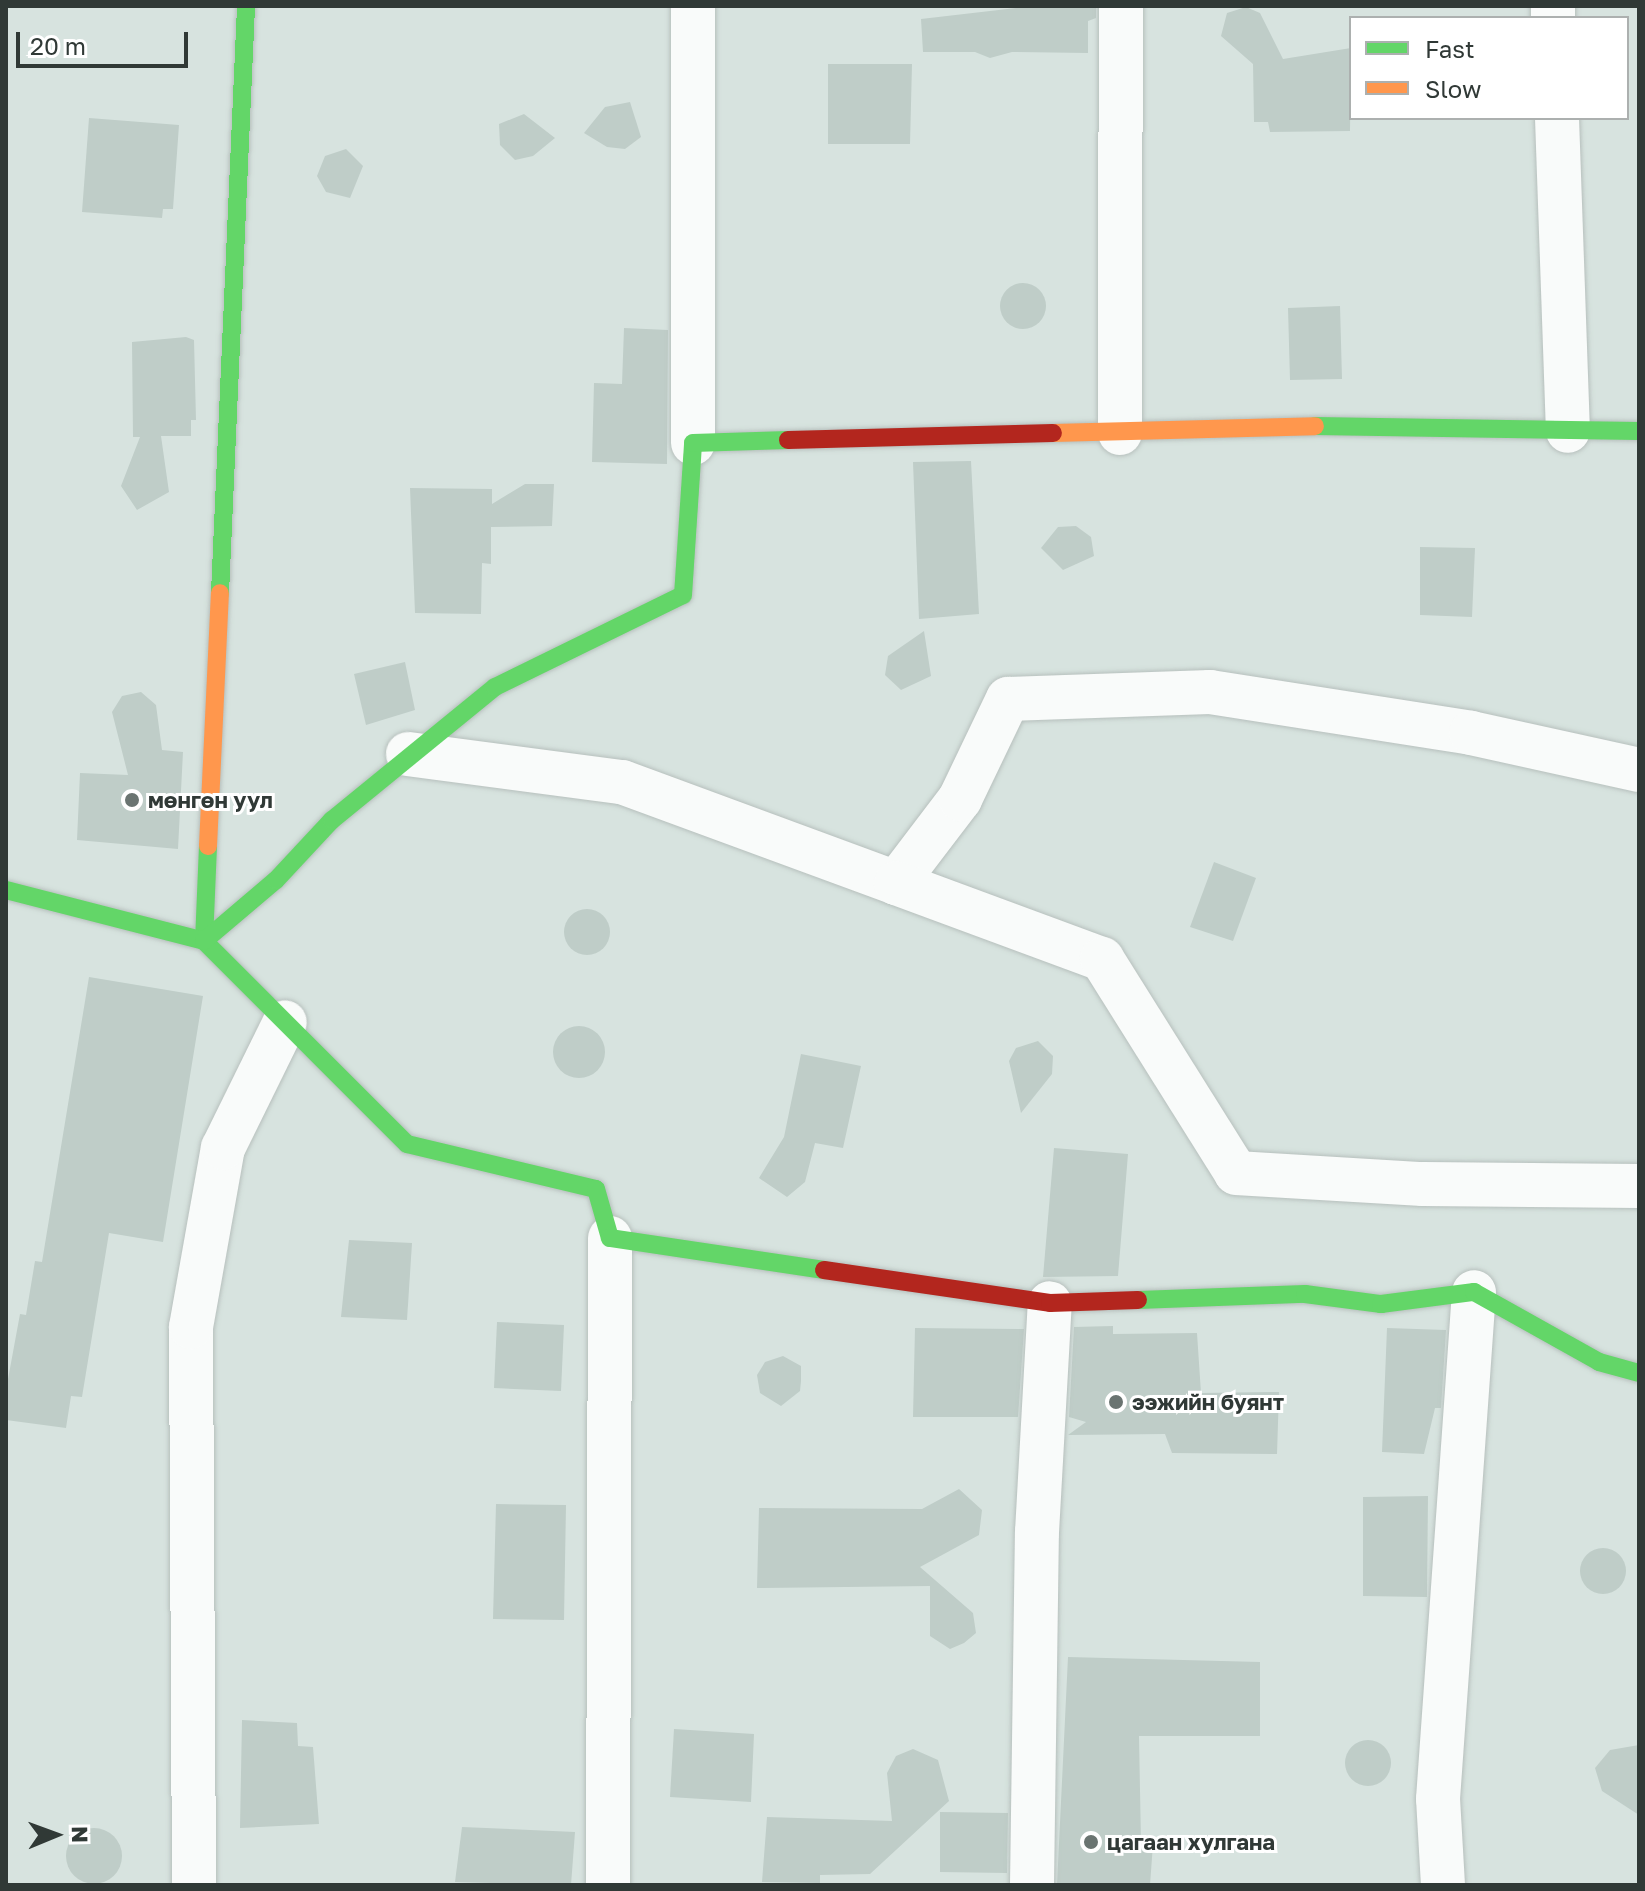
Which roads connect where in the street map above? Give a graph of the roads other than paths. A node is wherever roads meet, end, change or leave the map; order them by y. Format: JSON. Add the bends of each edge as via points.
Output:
{"nodes":[{"id":1,"x":246,"y":6,"type":"edge"},
{"id":2,"x":693,"y":6,"type":"edge"},
{"id":3,"x":1121,"y":6,"type":"edge"},
{"id":4,"x":1557,"y":120,"type":"edge"},
{"id":5,"x":1568,"y":431,"type":"junction"},
{"id":6,"x":1639,"y":431,"type":"edge"},
{"id":7,"x":1120,"y":433,"type":"junction"},
{"id":8,"x":693,"y":443,"type":"junction"},
{"id":9,"x":408,"y":754,"type":"junction"},
{"id":10,"x":1639,"y":770,"type":"edge"},
{"id":11,"x":896,"y":883,"type":"junction"},
{"id":12,"x":6,"y":890,"type":"edge"},
{"id":13,"x":204,"y":941,"type":"junction"},
{"id":14,"x":285,"y":1022,"type":"junction"},
{"id":15,"x":1639,"y":1186,"type":"edge"},
{"id":16,"x":610,"y":1238,"type":"junction"},
{"id":17,"x":1474,"y":1292,"type":"junction"},
{"id":18,"x":1050,"y":1303,"type":"junction"},
{"id":19,"x":1639,"y":1373,"type":"edge"},
{"id":20,"x":194,"y":1885,"type":"edge"},
{"id":21,"x":608,"y":1885,"type":"edge"},
{"id":22,"x":1032,"y":1885,"type":"edge"},
{"id":23,"x":1443,"y":1885,"type":"edge"}],
"edges":[{"from":1,"to":13,"type":"street"},
{"from":2,"to":8,"type":"street"},
{"from":3,"to":7,"type":"street"},
{"from":4,"to":5,"type":"street"},
{"from":5,"to":6,"type":"street"},
{"from":5,"to":7,"type":"street","via":[[1332,426]]},
{"from":7,"to":8,"type":"street"},
{"from":8,"to":9,"type":"street","via":[[683,595],[495,687]]},
{"from":9,"to":11,"type":"street","via":[[622,782]]},
{"from":9,"to":13,"type":"street"},
{"from":10,"to":11,"type":"street","via":[[1471,733],[1210,692],[1008,699],[960,799]]},
{"from":11,"to":15,"type":"street","via":[[1102,959],[1236,1173],[1423,1184]]},
{"from":12,"to":13,"type":"street"},
{"from":13,"to":14,"type":"street"},
{"from":14,"to":16,"type":"street","via":[[407,1144],[596,1189]]},
{"from":14,"to":20,"type":"street","via":[[223,1148],[191,1327]]},
{"from":16,"to":18,"type":"street"},
{"from":16,"to":21,"type":"street"},
{"from":17,"to":18,"type":"street","via":[[1381,1304],[1305,1294]]},
{"from":17,"to":19,"type":"street","via":[[1599,1362]]},
{"from":17,"to":23,"type":"street","via":[[1438,1799]]},
{"from":18,"to":22,"type":"street","via":[[1037,1532]]}]}
